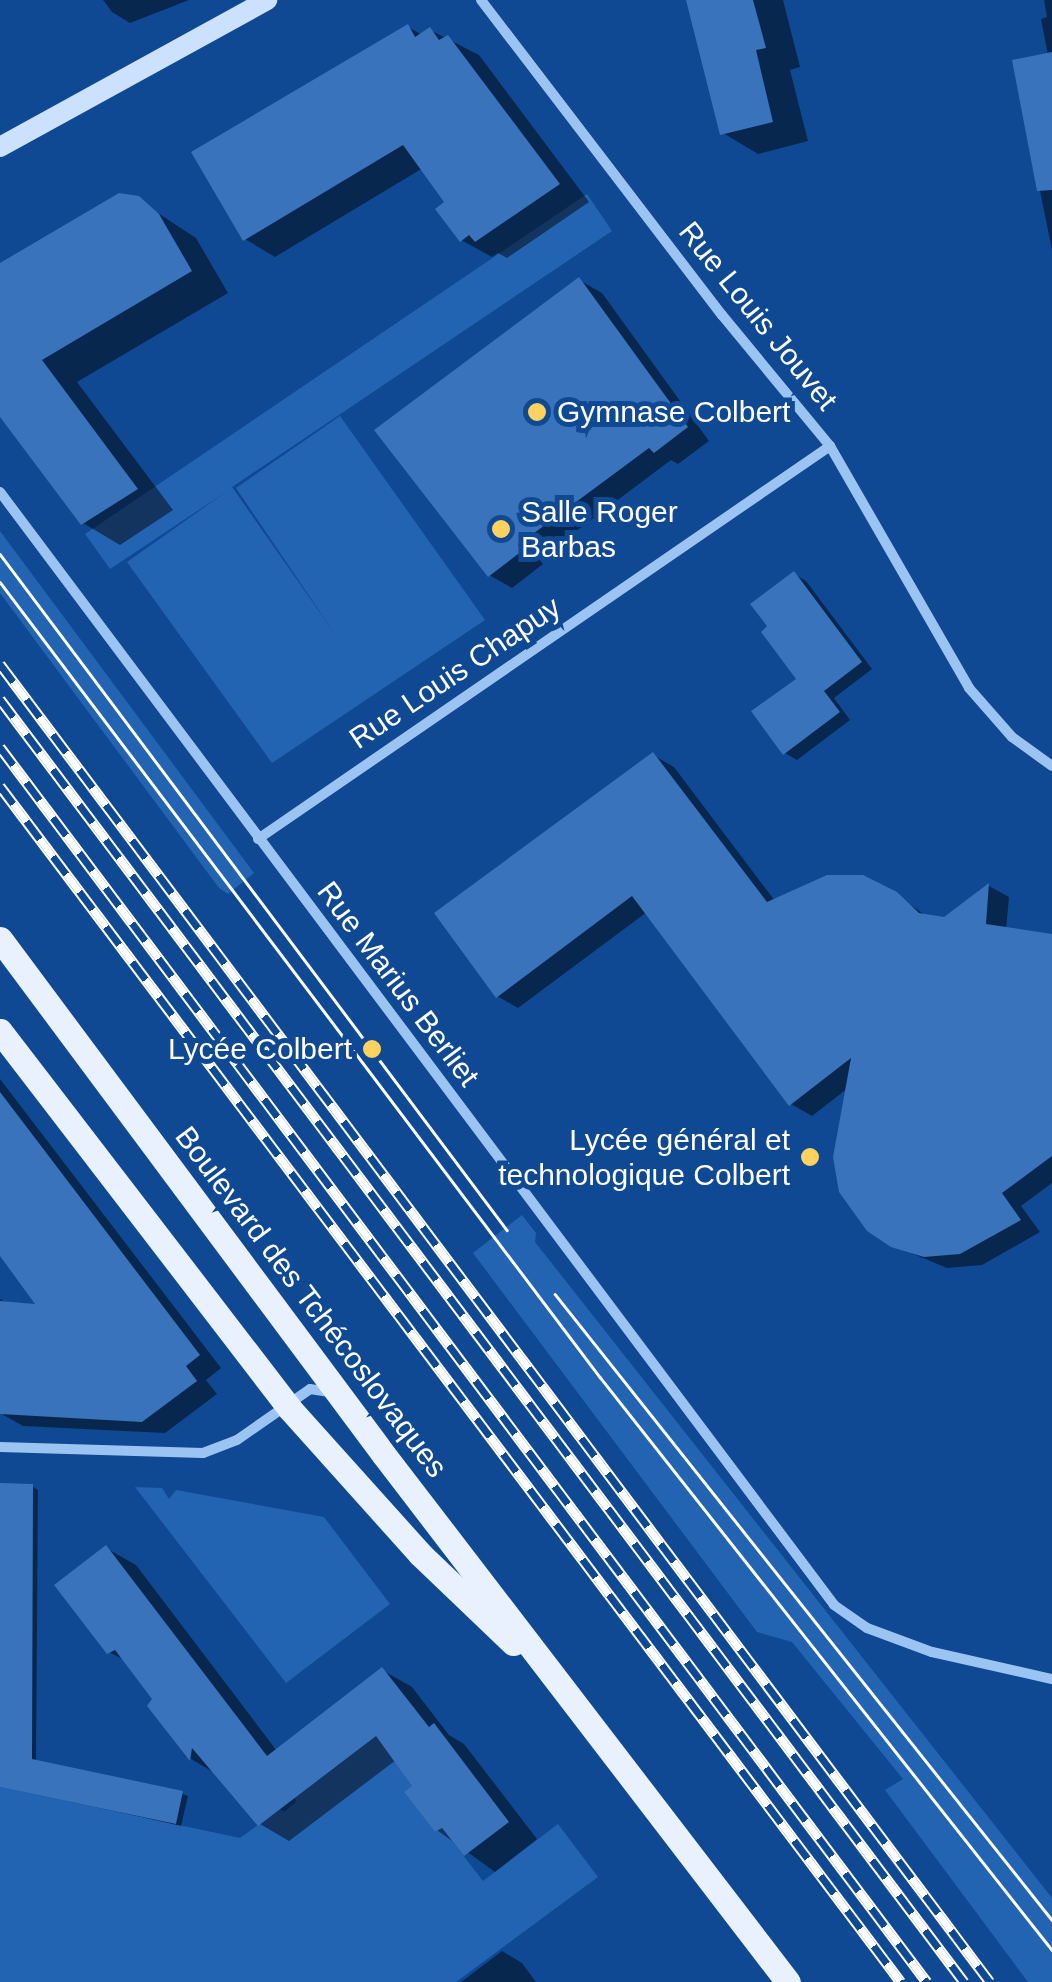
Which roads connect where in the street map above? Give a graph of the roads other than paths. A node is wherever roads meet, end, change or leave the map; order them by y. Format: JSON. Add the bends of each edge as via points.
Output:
{"nodes":[{"id":1,"x":267,"y":0,"type":"edge"},
{"id":2,"x":481,"y":0,"type":"edge"},
{"id":3,"x":0,"y":147,"type":"edge"},
{"id":4,"x":830,"y":446,"type":"junction"},
{"id":5,"x":0,"y":492,"type":"edge"},
{"id":6,"x":1052,"y":766,"type":"edge"},
{"id":7,"x":258,"y":839,"type":"junction"},
{"id":8,"x":0,"y":939,"type":"edge"},
{"id":9,"x":0,"y":1031,"type":"edge"},
{"id":10,"x":338,"y":1393,"type":"junction"},
{"id":11,"x":285,"y":1402,"type":"junction"},
{"id":12,"x":0,"y":1447,"type":"edge"},
{"id":13,"x":1052,"y":1680,"type":"edge"},
{"id":14,"x":575,"y":1702,"type":"junction"},
{"id":15,"x":788,"y":1982,"type":"edge"}],
"edges":[{"from":1,"to":3,"type":"main road"},
{"from":2,"to":4,"type":"street","name":"Rue Louis Jouvet"},
{"from":4,"to":6,"type":"street","name":"Rue Louis Jouvet","via":[[969,688],[1012,737]]},
{"from":4,"to":7,"type":"street","name":"Rue Louis Chapuy"},
{"from":5,"to":7,"type":"street","name":"Rue Marius Berliet"},
{"from":7,"to":13,"type":"street","name":"Rue Marius Berliet","via":[[834,1605],[867,1628],[990,1668]]},
{"from":8,"to":10,"type":"main road","name":"Boulevard des Tchécoslovaques"},
{"from":9,"to":11,"type":"main road","name":"Boulevard des Tchécoslovaques"},
{"from":10,"to":11,"type":"street","via":[[310,1389]]},
{"from":10,"to":14,"type":"main road","name":"Boulevard des Tchécoslovaques"},
{"from":11,"to":12,"type":"street","via":[[238,1440],[203,1453]]},
{"from":11,"to":14,"type":"main road","name":"Boulevard des Tchécoslovaques","via":[[420,1554]]},
{"from":14,"to":15,"type":"main road","name":"Boulevard des Tchécoslovaques"}]}
